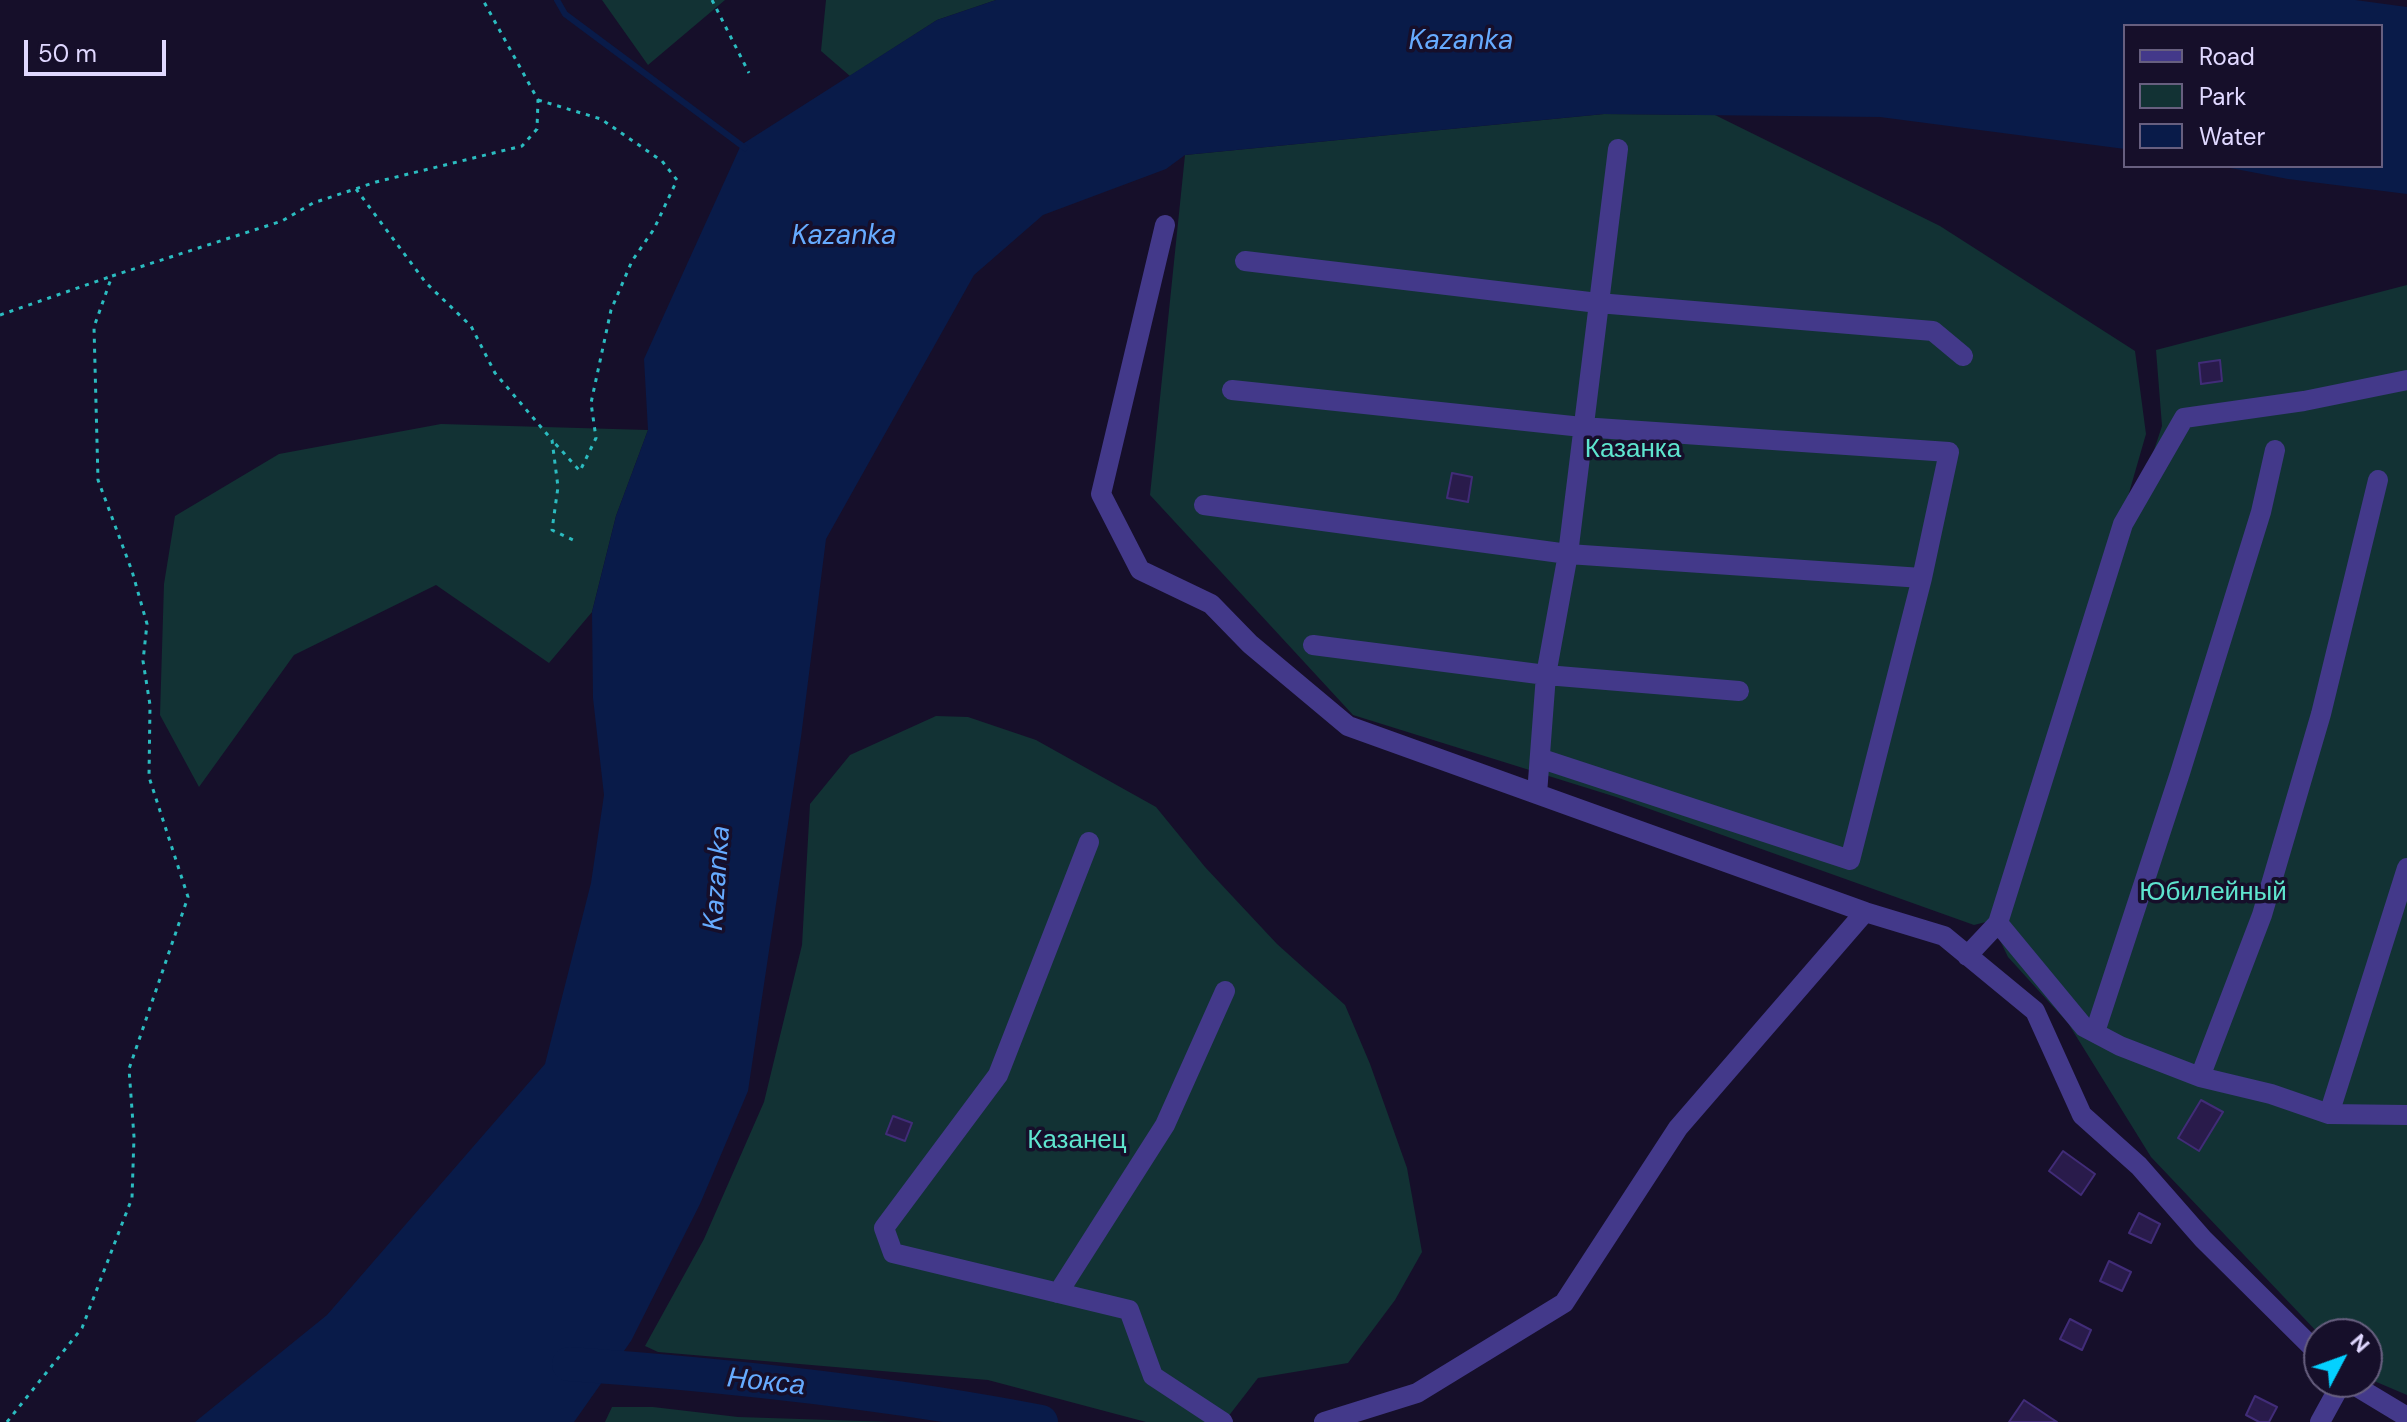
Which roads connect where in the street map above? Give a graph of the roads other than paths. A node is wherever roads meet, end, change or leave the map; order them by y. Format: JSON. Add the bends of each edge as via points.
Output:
{"nodes":[{"id":1,"x":1618,"y":149,"type":"dead end"},
{"id":2,"x":1165,"y":225,"type":"dead end"},
{"id":3,"x":1245,"y":261,"type":"dead end"},
{"id":4,"x":1598,"y":303,"type":"junction"},
{"id":5,"x":1963,"y":356,"type":"dead end"},
{"id":6,"x":2407,"y":380,"type":"edge"},
{"id":7,"x":1232,"y":390,"type":"dead end"},
{"id":8,"x":1582,"y":427,"type":"junction"},
{"id":9,"x":2275,"y":450,"type":"dead end"},
{"id":10,"x":2378,"y":480,"type":"dead end"},
{"id":11,"x":1204,"y":505,"type":"dead end"},
{"id":12,"x":1568,"y":554,"type":"junction"},
{"id":13,"x":1922,"y":578,"type":"junction"},
{"id":14,"x":1313,"y":645,"type":"dead end"},
{"id":15,"x":1546,"y":675,"type":"junction"},
{"id":16,"x":1739,"y":691,"type":"dead end"},
{"id":17,"x":1542,"y":759,"type":"junction"},
{"id":18,"x":1537,"y":794,"type":"junction"},
{"id":19,"x":1089,"y":842,"type":"dead end"},
{"id":20,"x":2407,"y":868,"type":"edge"},
{"id":21,"x":1865,"y":912,"type":"junction"},
{"id":22,"x":1998,"y":923,"type":"junction"},
{"id":23,"x":1967,"y":956,"type":"junction"},
{"id":24,"x":1225,"y":991,"type":"dead end"},
{"id":25,"x":2095,"y":1032,"type":"junction"},
{"id":26,"x":2200,"y":1077,"type":"junction"},
{"id":27,"x":2329,"y":1114,"type":"junction"},
{"id":28,"x":2407,"y":1115,"type":"edge"},
{"id":29,"x":1058,"y":1293,"type":"junction"},
{"id":30,"x":2303,"y":1338,"type":"edge"},
{"id":31,"x":2333,"y":1398,"type":"edge"},
{"id":32,"x":2376,"y":1398,"type":"edge"},
{"id":33,"x":2407,"y":1417,"type":"edge"},
{"id":34,"x":1223,"y":1422,"type":"edge"},
{"id":35,"x":1324,"y":1422,"type":"edge"},
{"id":36,"x":2320,"y":1422,"type":"edge"}],
"edges":[{"from":1,"to":4,"type":"street"},
{"from":2,"to":18,"type":"street","via":[[1101,494],[1140,570],[1211,604],[1348,726]]},
{"from":3,"to":4,"type":"street"},
{"from":4,"to":5,"type":"street","via":[[1933,331]]},
{"from":4,"to":8,"type":"street"},
{"from":6,"to":22,"type":"street","via":[[2184,418],[2123,524]]},
{"from":7,"to":8,"type":"street"},
{"from":8,"to":12,"type":"street"},
{"from":8,"to":13,"type":"street","via":[[1949,452]]},
{"from":9,"to":25,"type":"street","via":[[2247,556]]},
{"from":10,"to":26,"type":"street","via":[[2321,714],[2267,900]]},
{"from":11,"to":12,"type":"street"},
{"from":12,"to":13,"type":"street"},
{"from":12,"to":15,"type":"street"},
{"from":13,"to":17,"type":"street","via":[[1850,860]]},
{"from":14,"to":15,"type":"street"},
{"from":15,"to":16,"type":"street"},
{"from":15,"to":17,"type":"street"},
{"from":17,"to":18,"type":"street"},
{"from":18,"to":21,"type":"street"},
{"from":19,"to":29,"type":"street","via":[[998,1075],[884,1228],[893,1253]]},
{"from":20,"to":27,"type":"street"},
{"from":21,"to":23,"type":"street","via":[[1944,936]]},
{"from":21,"to":35,"type":"street","via":[[1678,1128],[1564,1303],[1417,1393]]},
{"from":22,"to":23,"type":"street"},
{"from":22,"to":25,"type":"street","via":[[2084,1027]]},
{"from":23,"to":30,"type":"street","via":[[2035,1011],[2082,1115],[2139,1166],[2203,1239]]},
{"from":24,"to":29,"type":"street","via":[[1165,1125]]},
{"from":25,"to":26,"type":"street"},
{"from":26,"to":27,"type":"street"},
{"from":27,"to":28,"type":"street"},
{"from":29,"to":34,"type":"street","via":[[1129,1310],[1153,1376]]},
{"from":31,"to":36,"type":"street"},
{"from":32,"to":33,"type":"street"}]}
